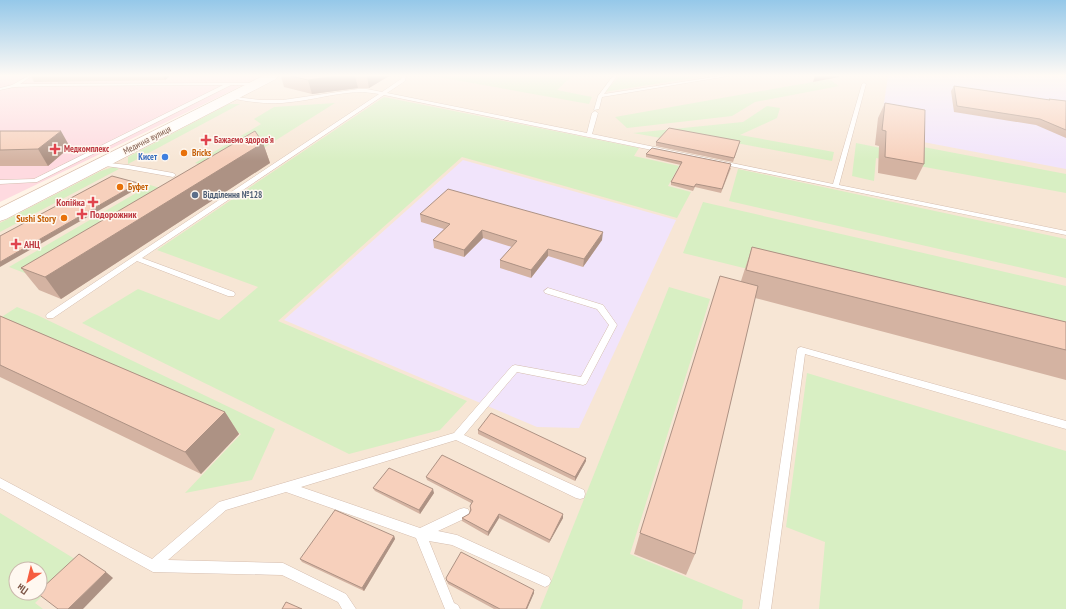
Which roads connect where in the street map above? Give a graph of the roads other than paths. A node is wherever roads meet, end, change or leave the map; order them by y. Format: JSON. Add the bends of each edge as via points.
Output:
{"nodes":[{"id":1,"x":201,"y":104,"type":"edge"},
{"id":2,"x":206,"y":104,"type":"edge"},
{"id":3,"x":366,"y":104,"type":"edge"},
{"id":4,"x":439,"y":104,"type":"edge"},
{"id":5,"x":598,"y":104,"type":"edge"},
{"id":6,"x":858,"y":104,"type":"edge"},
{"id":7,"x":589,"y":135,"type":"junction"},
{"id":8,"x":100,"y":164,"type":"junction"},
{"id":9,"x":173,"y":175,"type":"dead end"},
{"id":10,"x":0,"y":182,"type":"edge"},
{"id":11,"x":836,"y":185,"type":"junction"},
{"id":12,"x":0,"y":215,"type":"edge"},
{"id":13,"x":1066,"y":233,"type":"edge"},
{"id":14,"x":136,"y":258,"type":"junction"},
{"id":15,"x":548,"y":291,"type":"dead end"},
{"id":16,"x":231,"y":294,"type":"dead end"},
{"id":17,"x":50,"y":316,"type":"dead end"},
{"id":18,"x":1066,"y":425,"type":"edge"},
{"id":19,"x":456,"y":436,"type":"junction"},
{"id":20,"x":0,"y":483,"type":"edge"},
{"id":21,"x":286,"y":487,"type":"junction"},
{"id":22,"x":580,"y":494,"type":"dead end"},
{"id":23,"x":464,"y":513,"type":"dead end"},
{"id":24,"x":420,"y":534,"type":"junction"},
{"id":25,"x":153,"y":566,"type":"junction"},
{"id":26,"x":545,"y":581,"type":"dead end"},
{"id":27,"x":350,"y":609,"type":"edge"},
{"id":28,"x":454,"y":609,"type":"edge"},
{"id":29,"x":765,"y":609,"type":"edge"}],
"edges":[{"from":1,"to":10,"type":"lane","via":[[35,181]]},
{"from":2,"to":8,"type":"street","name":"Медична вулиця"},
{"from":3,"to":14,"type":"lane"},
{"from":4,"to":7,"type":"lane"},
{"from":5,"to":7,"type":"lane"},
{"from":6,"to":11,"type":"lane"},
{"from":7,"to":11,"type":"lane"},
{"from":8,"to":9,"type":"lane"},
{"from":8,"to":12,"type":"street","name":"Медична вулиця"},
{"from":11,"to":13,"type":"lane"},
{"from":14,"to":16,"type":"lane"},
{"from":14,"to":17,"type":"lane"},
{"from":15,"to":19,"type":"lane","via":[[600,307],[613,325],[583,381],[515,368]]},
{"from":18,"to":29,"type":"lane","via":[[801,350]]},
{"from":19,"to":21,"type":"lane"},
{"from":19,"to":22,"type":"lane"},
{"from":20,"to":25,"type":"lane"},
{"from":21,"to":24,"type":"lane"},
{"from":21,"to":25,"type":"lane","via":[[223,506]]},
{"from":23,"to":24,"type":"lane"},
{"from":24,"to":26,"type":"lane","via":[[453,539]]},
{"from":24,"to":28,"type":"lane","via":[[450,606]]},
{"from":25,"to":27,"type":"lane","via":[[283,569],[342,598]]}]}
